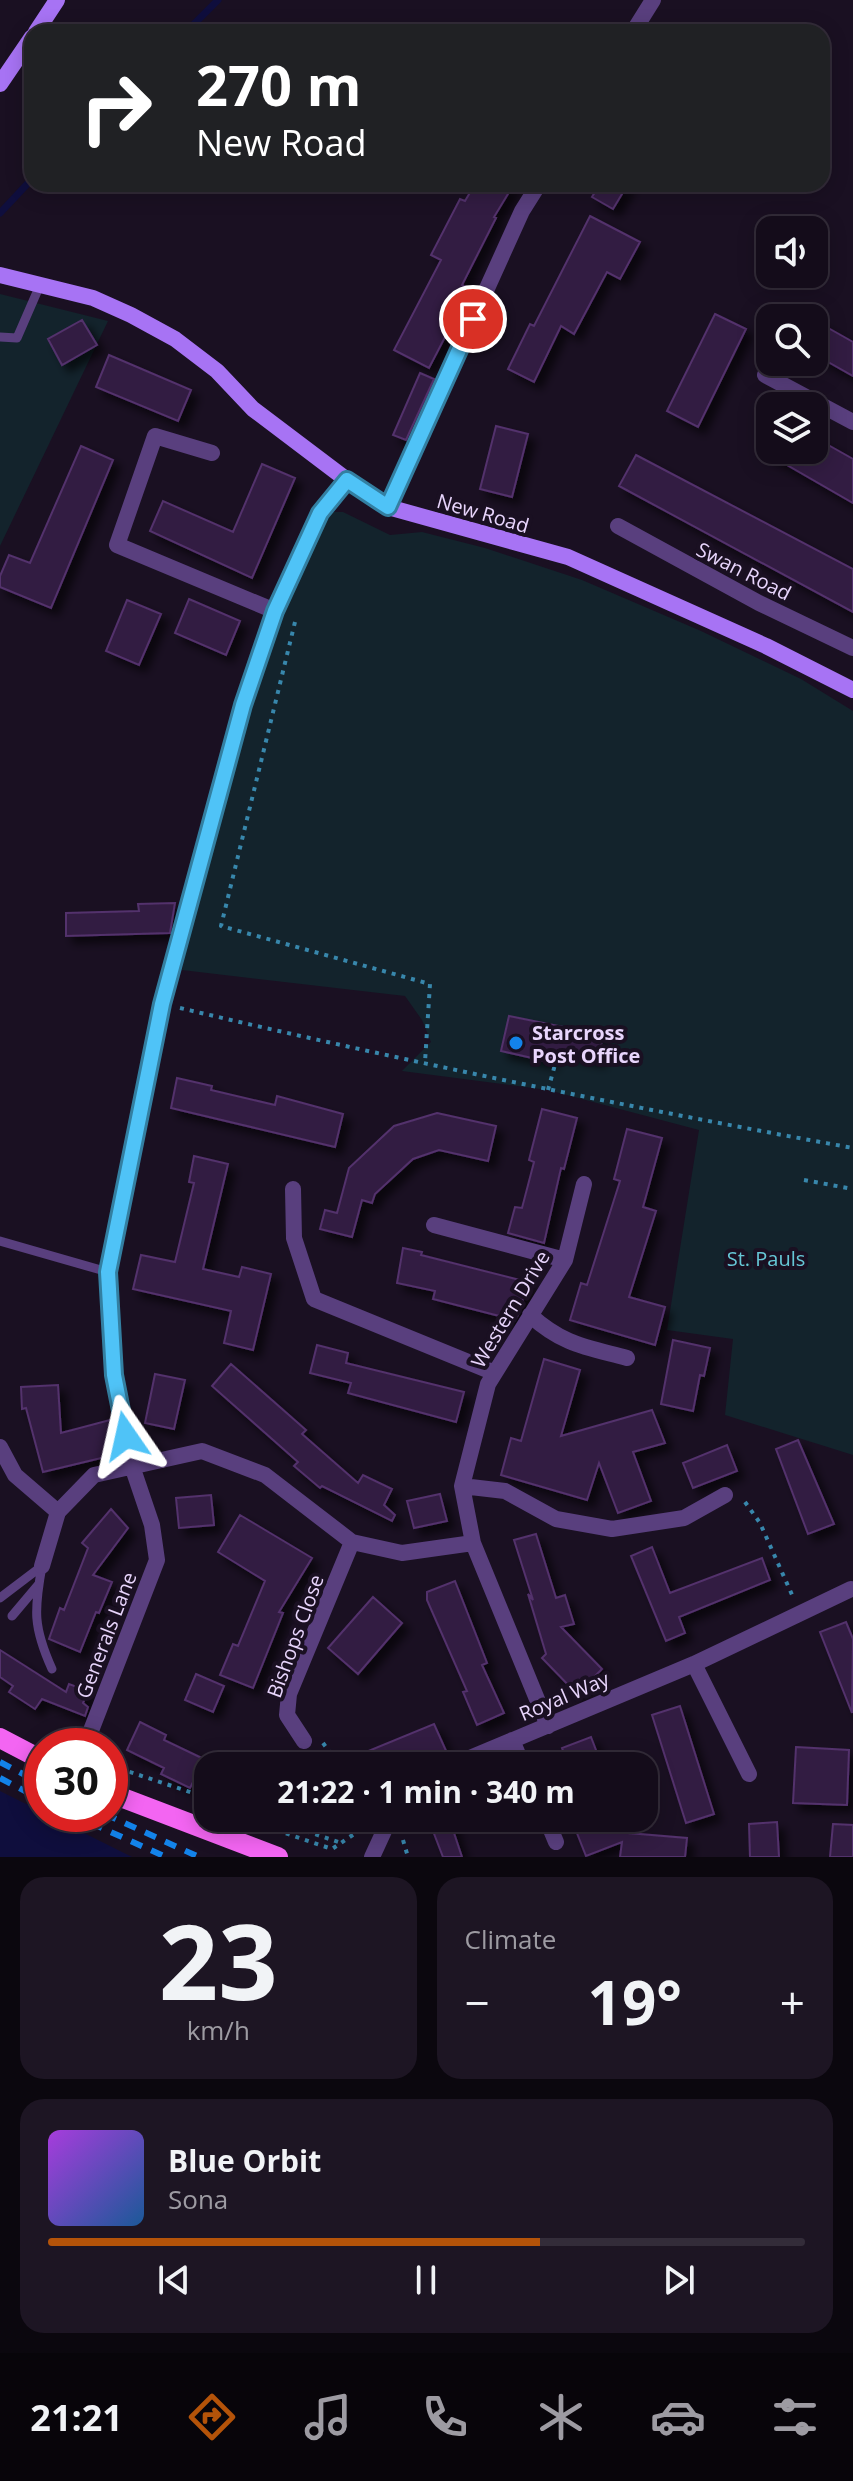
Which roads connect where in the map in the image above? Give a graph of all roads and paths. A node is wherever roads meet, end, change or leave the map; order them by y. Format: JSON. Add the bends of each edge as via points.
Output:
{"nodes":[{"id":1,"x":57,"y":0,"type":"edge"},
{"id":2,"x":653,"y":0,"type":"edge"},
{"id":3,"x":41,"y":24,"type":"edge"},
{"id":4,"x":638,"y":24,"type":"edge"},
{"id":5,"x":24,"y":49,"type":"edge"},
{"id":6,"x":0,"y":84,"type":"edge"},
{"id":7,"x":534,"y":192,"type":"edge"},
{"id":8,"x":0,"y":275,"type":"edge"},
{"id":9,"x":40,"y":285,"type":"junction"},
{"id":10,"x":0,"y":337,"type":"edge"},
{"id":11,"x":767,"y":376,"type":"edge"},
{"id":12,"x":853,"y":422,"type":"edge"},
{"id":13,"x":212,"y":453,"type":"dead end"},
{"id":14,"x":347,"y":480,"type":"junction"},
{"id":15,"x":388,"y":507,"type":"junction"},
{"id":16,"x":618,"y":526,"type":"dead end"},
{"id":17,"x":275,"y":611,"type":"junction"},
{"id":18,"x":853,"y":648,"type":"edge"},
{"id":19,"x":853,"y":690,"type":"edge"},
{"id":20,"x":162,"y":1004,"type":"junction"},
{"id":21,"x":556,"y":1061,"type":"dead end"},
{"id":22,"x":425,"y":1062,"type":"junction"},
{"id":23,"x":548,"y":1090,"type":"junction"},
{"id":24,"x":853,"y":1148,"type":"edge"},
{"id":25,"x":804,"y":1180,"type":"dead end"},
{"id":26,"x":584,"y":1184,"type":"dead end"},
{"id":27,"x":293,"y":1189,"type":"dead end"},
{"id":28,"x":853,"y":1189,"type":"edge"},
{"id":29,"x":434,"y":1225,"type":"dead end"},
{"id":30,"x":0,"y":1241,"type":"edge"},
{"id":31,"x":565,"y":1260,"type":"junction"},
{"id":32,"x":108,"y":1272,"type":"junction"},
{"id":33,"x":530,"y":1315,"type":"junction"},
{"id":34,"x":627,"y":1358,"type":"dead end"},
{"id":35,"x":495,"y":1373,"type":"junction"},
{"id":36,"x":0,"y":1447,"type":"edge"},
{"id":37,"x":132,"y":1466,"type":"junction"},
{"id":38,"x":462,"y":1486,"type":"junction"},
{"id":39,"x":725,"y":1495,"type":"joint"},
{"id":40,"x":58,"y":1512,"type":"junction"},
{"id":41,"x":352,"y":1542,"type":"junction"},
{"id":42,"x":473,"y":1543,"type":"junction"},
{"id":43,"x":42,"y":1566,"type":"junction"},
{"id":44,"x":39,"y":1584,"type":"junction"},
{"id":45,"x":852,"y":1588,"type":"edge"},
{"id":46,"x":0,"y":1598,"type":"edge"},
{"id":47,"x":800,"y":1614,"type":"junction"},
{"id":48,"x":12,"y":1616,"type":"dead end"},
{"id":49,"x":694,"y":1664,"type":"junction"},
{"id":50,"x":52,"y":1669,"type":"dead end"},
{"id":51,"x":548,"y":1726,"type":"junction"},
{"id":52,"x":92,"y":1728,"type":"edge"},
{"id":53,"x":0,"y":1738,"type":"edge"},
{"id":54,"x":512,"y":1740,"type":"junction"},
{"id":55,"x":304,"y":1741,"type":"dead end"},
{"id":56,"x":24,"y":1751,"type":"edge"},
{"id":57,"x":484,"y":1752,"type":"edge"},
{"id":58,"x":517,"y":1752,"type":"edge"},
{"id":59,"x":128,"y":1771,"type":"edge"},
{"id":60,"x":749,"y":1774,"type":"dead end"},
{"id":61,"x":194,"y":1793,"type":"edge"},
{"id":62,"x":128,"y":1800,"type":"edge"},
{"id":63,"x":282,"y":1832,"type":"edge"},
{"id":64,"x":309,"y":1832,"type":"edge"},
{"id":65,"x":384,"y":1832,"type":"edge"},
{"id":66,"x":552,"y":1832,"type":"edge"},
{"id":67,"x":403,"y":1842,"type":"dead end"},
{"id":68,"x":556,"y":1842,"type":"dead end"},
{"id":69,"x":278,"y":1857,"type":"edge"},
{"id":70,"x":372,"y":1857,"type":"edge"},
{"id":71,"x":408,"y":1857,"type":"edge"}],
"edges":[{"from":1,"to":3,"type":"street"},
{"from":2,"to":4,"type":"street"},
{"from":5,"to":6,"type":"street"},
{"from":7,"to":15,"type":"street"},
{"from":8,"to":9,"type":"street","name":"New Road"},
{"from":9,"to":10,"type":"lane","via":[[17,338]]},
{"from":9,"to":14,"type":"street","name":"New Road","via":[[93,298],[175,339],[217,371],[253,409]]},
{"from":11,"to":12,"type":"street"},
{"from":13,"to":17,"type":"street","via":[[155,436],[117,545]]},
{"from":14,"to":15,"type":"street","name":"New Road"},
{"from":14,"to":17,"type":"street","name":"Generals Lane","via":[[320,513]]},
{"from":15,"to":19,"type":"street","name":"New Road","via":[[568,557]]},
{"from":16,"to":18,"type":"street","name":"Swan Road"},
{"from":17,"to":20,"type":"street","name":"Generals Lane","via":[[243,705]]},
{"from":17,"to":22,"type":"path","via":[[296,618],[221,926],[430,984]]},
{"from":20,"to":22,"type":"path"},
{"from":20,"to":32,"type":"street","name":"Generals Lane"},
{"from":21,"to":23,"type":"path"},
{"from":22,"to":23,"type":"path"},
{"from":23,"to":24,"type":"path"},
{"from":25,"to":28,"type":"path"},
{"from":26,"to":31,"type":"street","name":"Western Drive"},
{"from":27,"to":35,"type":"street","via":[[294,1238],[314,1299]]},
{"from":29,"to":31,"type":"street"},
{"from":30,"to":32,"type":"lane"},
{"from":31,"to":33,"type":"street","name":"Western Drive"},
{"from":32,"to":37,"type":"street","name":"Generals Lane","via":[[114,1375]]},
{"from":33,"to":34,"type":"street","via":[[572,1344]]},
{"from":33,"to":35,"type":"street","name":"Western Drive"},
{"from":35,"to":38,"type":"street","name":"Western Drive"},
{"from":36,"to":40,"type":"street","via":[[15,1475]]},
{"from":37,"to":40,"type":"street","via":[[94,1475]]},
{"from":37,"to":41,"type":"street","via":[[202,1451],[265,1475]]},
{"from":37,"to":52,"type":"street","name":"Generals Lane","via":[[152,1525],[157,1560]]},
{"from":38,"to":39,"type":"street","via":[[505,1491],[556,1519],[612,1529],[684,1518]]},
{"from":38,"to":42,"type":"street","name":"Western Drive"},
{"from":39,"to":47,"type":"path","via":[[744,1501],[760,1523]]},
{"from":40,"to":43,"type":"street"},
{"from":41,"to":42,"type":"street","via":[[402,1553]]},
{"from":41,"to":55,"type":"street","name":"Bishops Close","via":[[289,1694],[287,1715]]},
{"from":42,"to":51,"type":"street","name":"Western Drive"},
{"from":43,"to":44,"type":"lane"},
{"from":43,"to":46,"type":"lane"},
{"from":44,"to":48,"type":"lane"},
{"from":44,"to":50,"type":"lane","via":[[39,1640]]},
{"from":45,"to":47,"type":"street","name":"Royal Way"},
{"from":47,"to":49,"type":"street","name":"Royal Way"},
{"from":49,"to":51,"type":"street","name":"Royal Way"},
{"from":49,"to":60,"type":"street"},
{"from":51,"to":54,"type":"street","name":"Royal Way"},
{"from":53,"to":56,"type":"main road"},
{"from":54,"to":57,"type":"street","name":"Royal Way"},
{"from":54,"to":58,"type":"street"},
{"from":59,"to":61,"type":"path"},
{"from":62,"to":69,"type":"main road"},
{"from":63,"to":64,"type":"path","via":[[332,1849],[341,1843]]},
{"from":65,"to":70,"type":"street"},
{"from":66,"to":68,"type":"street"},
{"from":67,"to":71,"type":"path"}]}
